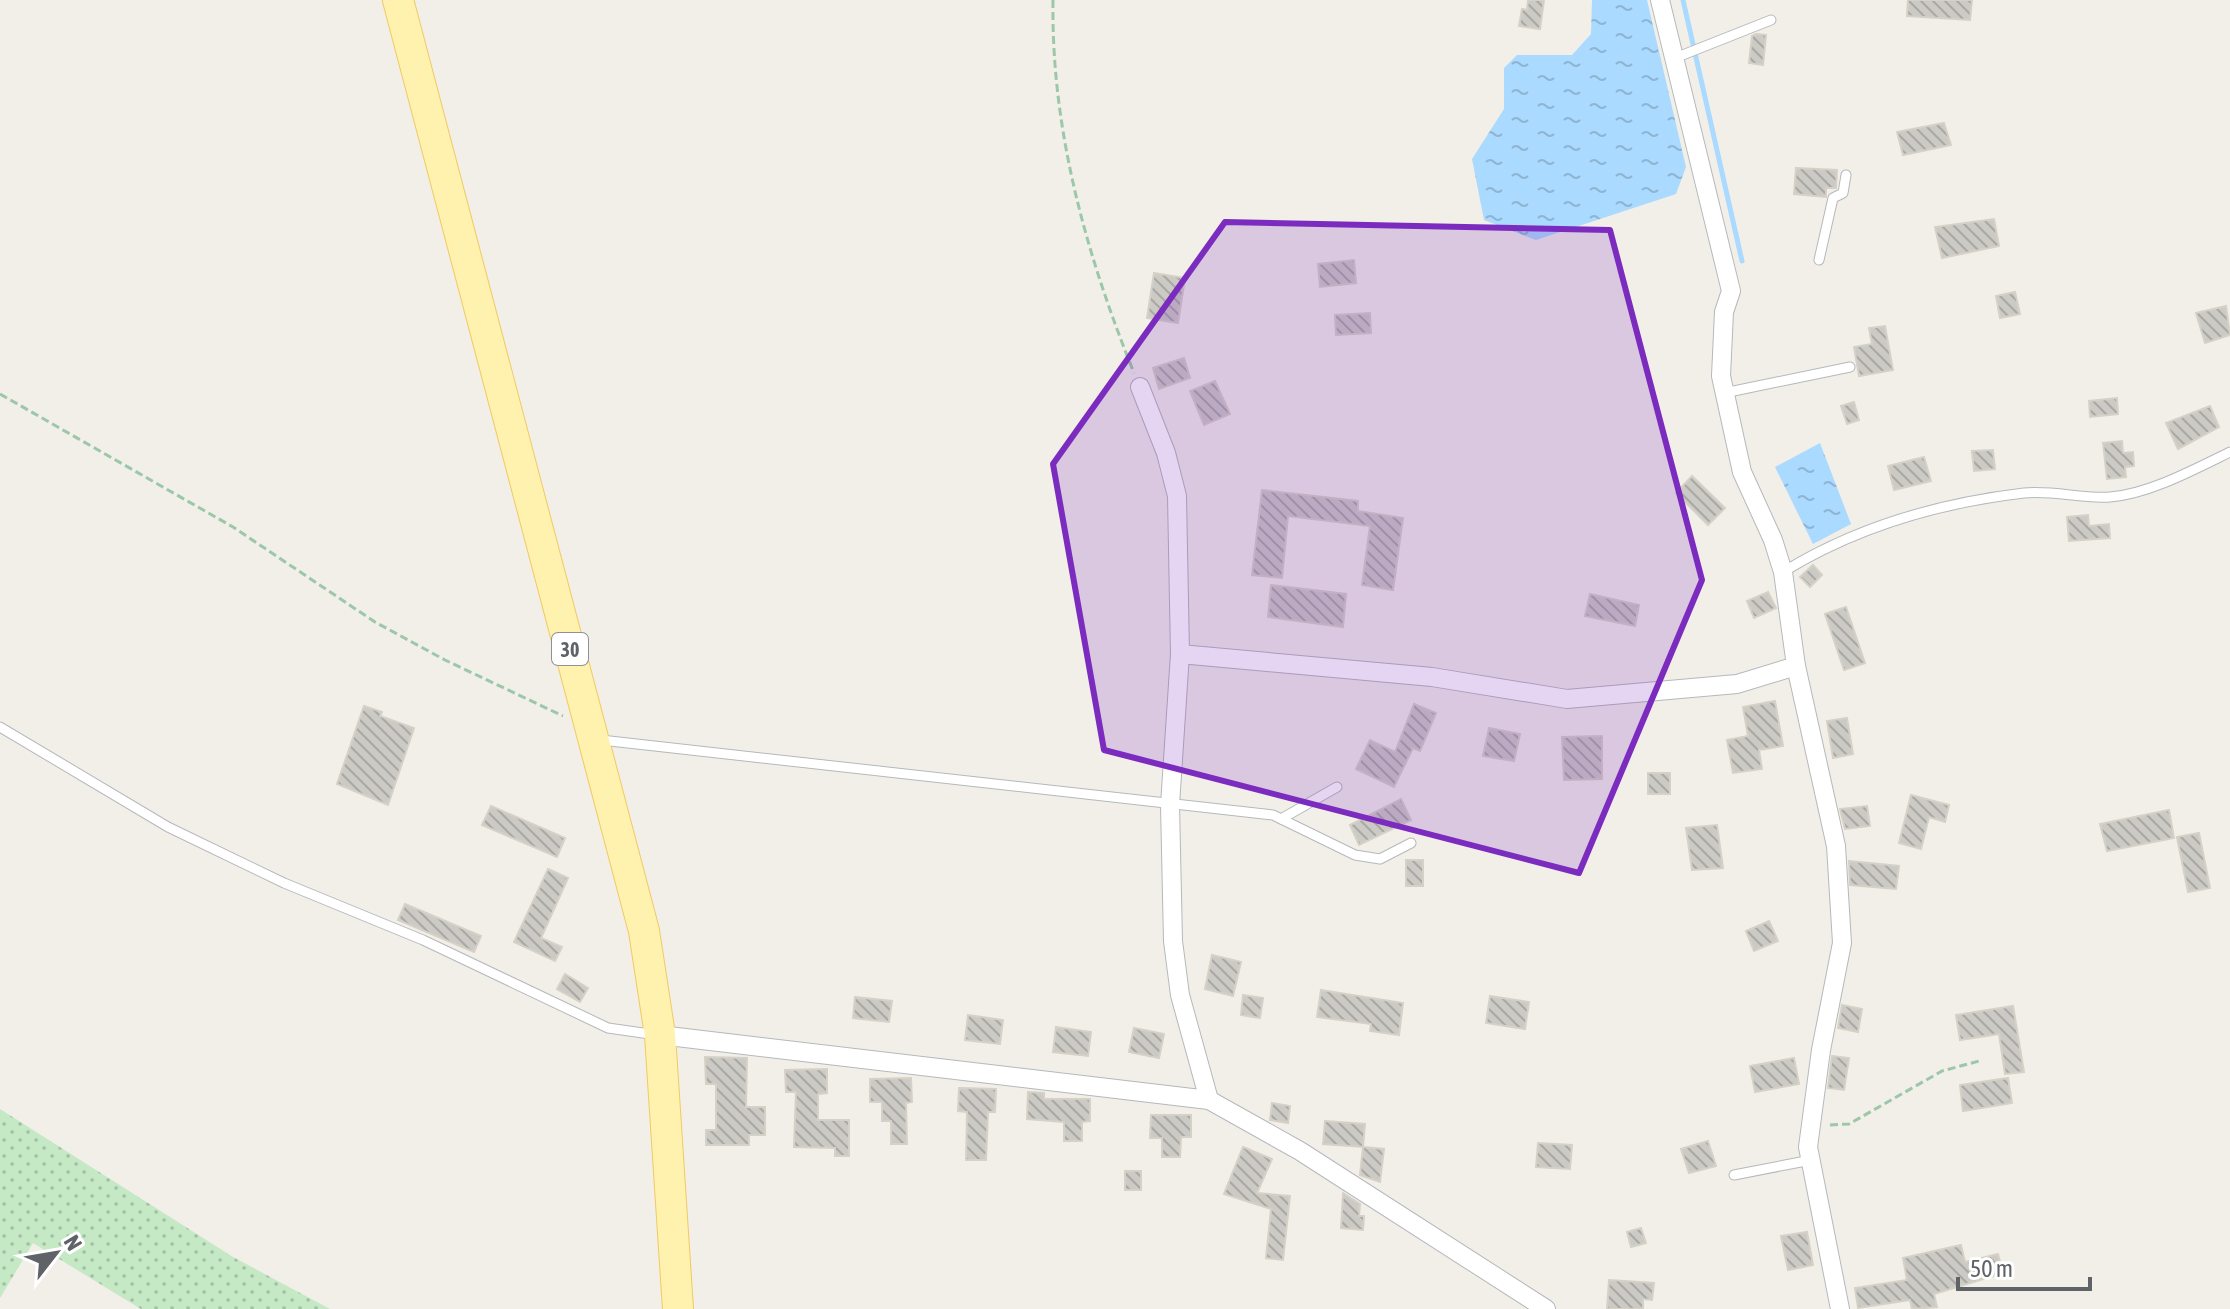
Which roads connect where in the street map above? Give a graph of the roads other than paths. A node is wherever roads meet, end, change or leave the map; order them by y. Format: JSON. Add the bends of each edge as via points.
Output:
{"nodes":[{"id":1,"x":398,"y":0,"type":"edge"},
{"id":2,"x":1660,"y":0,"type":"edge"},
{"id":3,"x":1771,"y":20,"type":"dead end"},
{"id":4,"x":1675,"y":58,"type":"junction"},
{"id":5,"x":1846,"y":175,"type":"dead end"},
{"id":6,"x":1819,"y":260,"type":"dead end"},
{"id":7,"x":1850,"y":367,"type":"dead end"},
{"id":8,"x":1140,"y":387,"type":"road end"},
{"id":9,"x":1724,"y":393,"type":"junction"},
{"id":10,"x":2230,"y":452,"type":"edge"},
{"id":11,"x":1783,"y":572,"type":"junction"},
{"id":12,"x":1180,"y":654,"type":"junction"},
{"id":13,"x":1796,"y":666,"type":"junction"},
{"id":14,"x":590,"y":726,"type":"junction"},
{"id":15,"x":0,"y":727,"type":"edge"},
{"id":16,"x":1337,"y":787,"type":"dead end"},
{"id":17,"x":1170,"y":805,"type":"junction"},
{"id":18,"x":1281,"y":819,"type":"junction"},
{"id":19,"x":1411,"y":843,"type":"dead end"},
{"id":20,"x":660,"y":1035,"type":"junction"},
{"id":21,"x":1209,"y":1100,"type":"junction"},
{"id":22,"x":1811,"y":1160,"type":"junction"},
{"id":23,"x":1734,"y":1175,"type":"dead end"},
{"id":24,"x":678,"y":1309,"type":"edge"},
{"id":25,"x":1546,"y":1309,"type":"edge"},
{"id":26,"x":1840,"y":1309,"type":"edge"}],
"edges":[{"from":1,"to":14,"type":"main road","number":"30"},
{"from":2,"to":4,"type":"street"},
{"from":3,"to":4,"type":"lane"},
{"from":4,"to":9,"type":"street","via":[[1731,291],[1720,343]]},
{"from":5,"to":6,"type":"lane","via":[[1843,193],[1833,198]]},
{"from":7,"to":9,"type":"lane"},
{"from":8,"to":12,"type":"street","via":[[1177,496]]},
{"from":9,"to":11,"type":"street","via":[[1742,472]]},
{"from":10,"to":11,"type":"lane","via":[[2110,497],[2027,493],[1878,524],[1827,544]]},
{"from":11,"to":13,"type":"street"},
{"from":12,"to":13,"type":"street","via":[[1432,677],[1567,699],[1737,684]]},
{"from":12,"to":17,"type":"street"},
{"from":13,"to":22,"type":"street","via":[[1836,846],[1842,943],[1810,1126]]},
{"from":14,"to":17,"type":"lane"},
{"from":14,"to":20,"type":"main road","number":"30","via":[[644,931]]},
{"from":15,"to":20,"type":"lane","via":[[168,827],[284,883],[423,940],[608,1028]]},
{"from":16,"to":18,"type":"lane"},
{"from":17,"to":18,"type":"lane"},
{"from":17,"to":21,"type":"street","via":[[1176,969]]},
{"from":18,"to":19,"type":"lane","via":[[1355,855],[1380,859]]},
{"from":20,"to":21,"type":"street"},
{"from":20,"to":24,"type":"main road","number":"30"},
{"from":21,"to":25,"type":"street","via":[[1300,1151]]},
{"from":22,"to":23,"type":"lane"},
{"from":22,"to":26,"type":"street"}]}
